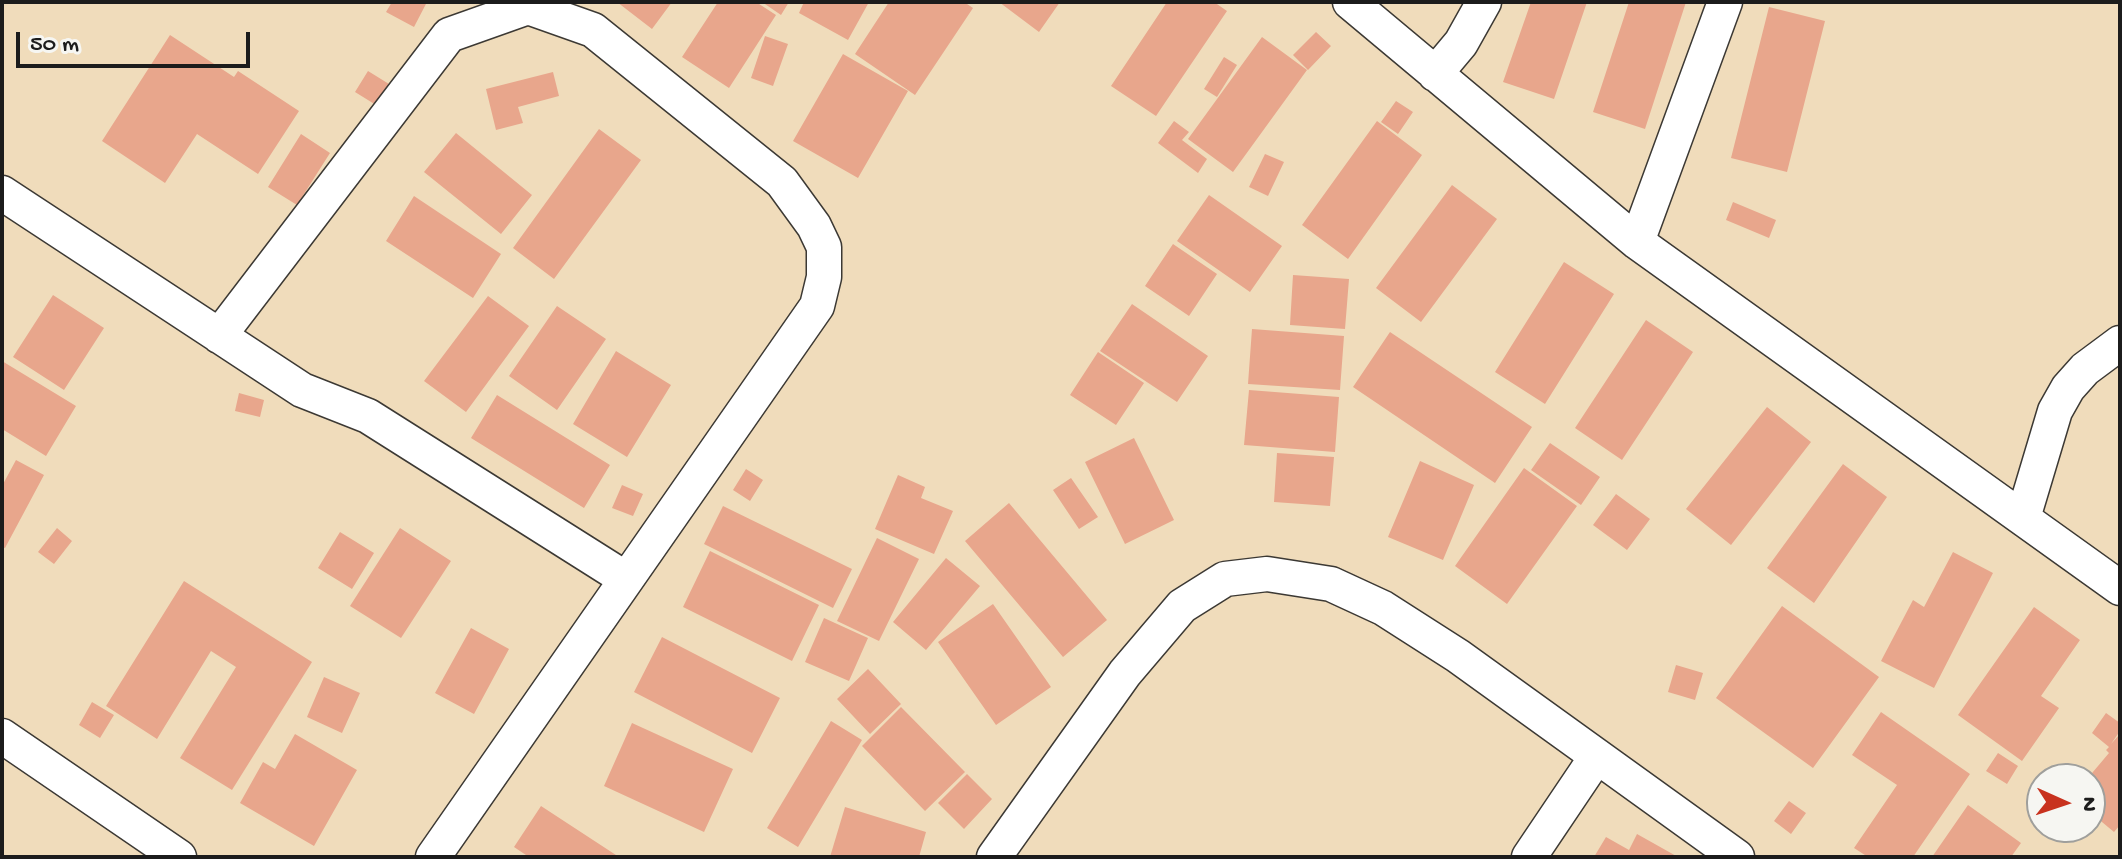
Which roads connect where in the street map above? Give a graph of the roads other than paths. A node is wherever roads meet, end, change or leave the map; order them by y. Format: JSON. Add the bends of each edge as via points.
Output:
{"nodes":[{"id":1,"x":1350,"y":2,"type":"edge"},
{"id":2,"x":1484,"y":2,"type":"edge"},
{"id":3,"x":1725,"y":2,"type":"edge"},
{"id":4,"x":1435,"y":74,"type":"junction"},
{"id":5,"x":2,"y":193,"type":"edge"},
{"id":6,"x":1637,"y":242,"type":"junction"},
{"id":7,"x":219,"y":336,"type":"junction"},
{"id":8,"x":2120,"y":343,"type":"edge"},
{"id":9,"x":2023,"y":518,"type":"junction"},
{"id":10,"x":626,"y":579,"type":"junction"},
{"id":11,"x":2120,"y":588,"type":"edge"},
{"id":12,"x":2,"y":736,"type":"edge"},
{"id":13,"x":1597,"y":756,"type":"junction"},
{"id":14,"x":179,"y":857,"type":"edge"},
{"id":15,"x":433,"y":857,"type":"edge"},
{"id":16,"x":994,"y":857,"type":"edge"},
{"id":17,"x":1529,"y":857,"type":"edge"},
{"id":18,"x":1737,"y":857,"type":"edge"}],
"edges":[{"from":1,"to":4,"type":"street"},
{"from":2,"to":4,"type":"street","via":[[1461,43]]},
{"from":3,"to":6,"type":"street"},
{"from":4,"to":6,"type":"street"},
{"from":5,"to":7,"type":"street"},
{"from":6,"to":9,"type":"street"},
{"from":7,"to":10,"type":"street","via":[[302,390],[368,416]]},
{"from":7,"to":10,"type":"street","via":[[449,35],[528,7],[593,30],[782,182],[824,247],[817,306]]},
{"from":8,"to":9,"type":"street","via":[[2085,369],[2055,411]]},
{"from":9,"to":11,"type":"street"},
{"from":10,"to":15,"type":"street"},
{"from":12,"to":14,"type":"street"},
{"from":13,"to":16,"type":"street","via":[[1383,608],[1331,584],[1267,574],[1225,579],[1182,606],[1125,673]]},
{"from":13,"to":17,"type":"street"},
{"from":13,"to":18,"type":"street"}]}
